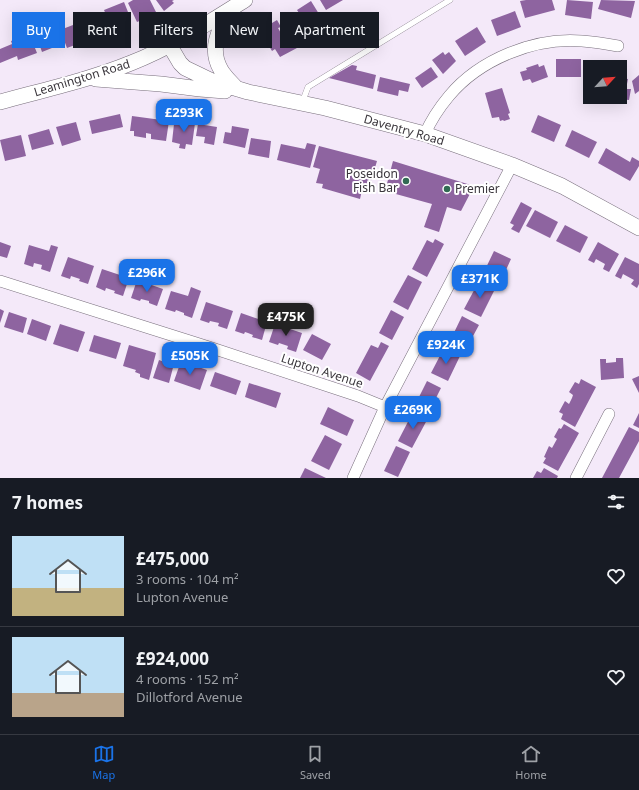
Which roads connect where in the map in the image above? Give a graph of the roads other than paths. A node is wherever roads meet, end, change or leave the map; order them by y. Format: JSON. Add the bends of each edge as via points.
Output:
{"nodes":[{"id":1,"x":450,"y":0,"type":"edge"},
{"id":2,"x":240,"y":3,"type":"edge"},
{"id":3,"x":207,"y":24,"type":"edge"},
{"id":4,"x":618,"y":46,"type":"dead end"},
{"id":5,"x":166,"y":48,"type":"edge"},
{"id":6,"x":171,"y":48,"type":"edge"},
{"id":7,"x":88,"y":78,"type":"junction"},
{"id":8,"x":243,"y":91,"type":"junction"},
{"id":9,"x":0,"y":102,"type":"edge"},
{"id":10,"x":302,"y":103,"type":"junction"},
{"id":11,"x":425,"y":134,"type":"junction"},
{"id":12,"x":512,"y":165,"type":"junction"},
{"id":13,"x":639,"y":228,"type":"edge"},
{"id":14,"x":0,"y":281,"type":"edge"},
{"id":15,"x":385,"y":406,"type":"junction"},
{"id":16,"x":609,"y":414,"type":"dead end"},
{"id":17,"x":353,"y":478,"type":"edge"},
{"id":18,"x":576,"y":478,"type":"edge"}],
"edges":[{"from":1,"to":10,"type":"lane","via":[[308,87]]},
{"from":2,"to":3,"type":"street","name":"Leamington Road"},
{"from":2,"to":8,"type":"street","via":[[222,23],[215,50],[221,70]]},
{"from":4,"to":11,"type":"street","via":[[582,40],[563,41],[532,46],[502,57],[474,73],[460,85],[437,111]]},
{"from":5,"to":7,"type":"street","name":"Leamington Road"},
{"from":6,"to":8,"type":"street","name":"Daventry Road","via":[[186,68],[212,81]]},
{"from":7,"to":8,"type":"street","via":[[200,90]]},
{"from":7,"to":9,"type":"street","name":"Leamington Road"},
{"from":8,"to":10,"type":"street","name":"Daventry Road"},
{"from":10,"to":11,"type":"street","name":"Daventry Road"},
{"from":11,"to":12,"type":"street","name":"Daventry Road"},
{"from":12,"to":13,"type":"street","name":"Daventry Road","via":[[562,186]]},
{"from":12,"to":15,"type":"street"},
{"from":14,"to":15,"type":"street","name":"Lupton Avenue"},
{"from":15,"to":17,"type":"street"},
{"from":16,"to":18,"type":"street"}]}
